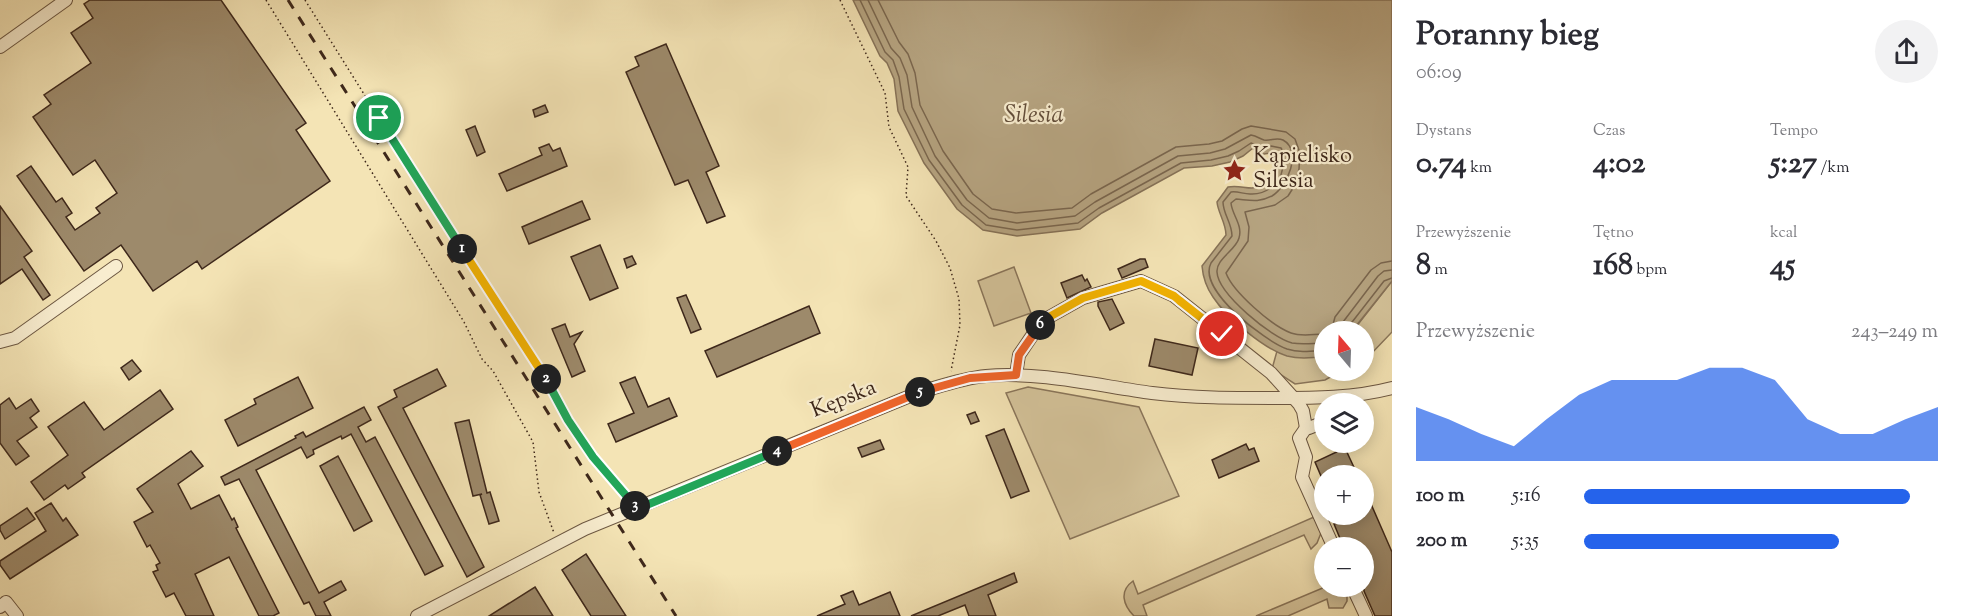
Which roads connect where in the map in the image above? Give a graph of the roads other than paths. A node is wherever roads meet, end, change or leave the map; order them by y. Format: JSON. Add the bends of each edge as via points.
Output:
{"nodes":[{"id":1,"x":66,"y":0,"type":"edge"},
{"id":2,"x":0,"y":47,"type":"edge"},
{"id":3,"x":116,"y":266,"type":"dead end"},
{"id":4,"x":0,"y":342,"type":"edge"},
{"id":5,"x":1016,"y":375,"type":"junction"},
{"id":6,"x":1392,"y":388,"type":"edge"},
{"id":7,"x":1374,"y":393,"type":"edge"},
{"id":8,"x":1293,"y":398,"type":"junction"},
{"id":9,"x":1314,"y":399,"type":"edge"},
{"id":10,"x":1314,"y":426,"type":"edge"},
{"id":11,"x":1306,"y":428,"type":"junction"},
{"id":12,"x":1329,"y":537,"type":"edge"},
{"id":13,"x":1357,"y":597,"type":"edge"},
{"id":14,"x":0,"y":607,"type":"edge"},
{"id":15,"x":16,"y":616,"type":"edge"},
{"id":16,"x":417,"y":616,"type":"edge"},
{"id":17,"x":1366,"y":616,"type":"edge"}],
"edges":[{"from":1,"to":2,"type":"street"},
{"from":3,"to":4,"type":"street","via":[[15,338]]},
{"from":5,"to":8,"type":"street","name":"Kępska","via":[[1156,394]]},
{"from":5,"to":8,"type":"street","via":[[1019,355],[1042,321],[1083,298],[1141,281],[1174,296],[1271,373]]},
{"from":5,"to":16,"type":"street","name":"Kępska","via":[[985,376],[920,392],[585,529]]},
{"from":6,"to":7,"type":"street","name":"Kępska"},
{"from":8,"to":9,"type":"street","name":"Kępska"},
{"from":8,"to":11,"type":"street","via":[[1302,407]]},
{"from":10,"to":11,"type":"street"},
{"from":11,"to":12,"type":"street","via":[[1299,438],[1306,457],[1302,477]]},
{"from":13,"to":17,"type":"street"},
{"from":14,"to":15,"type":"street","via":[[6,602]]}]}
